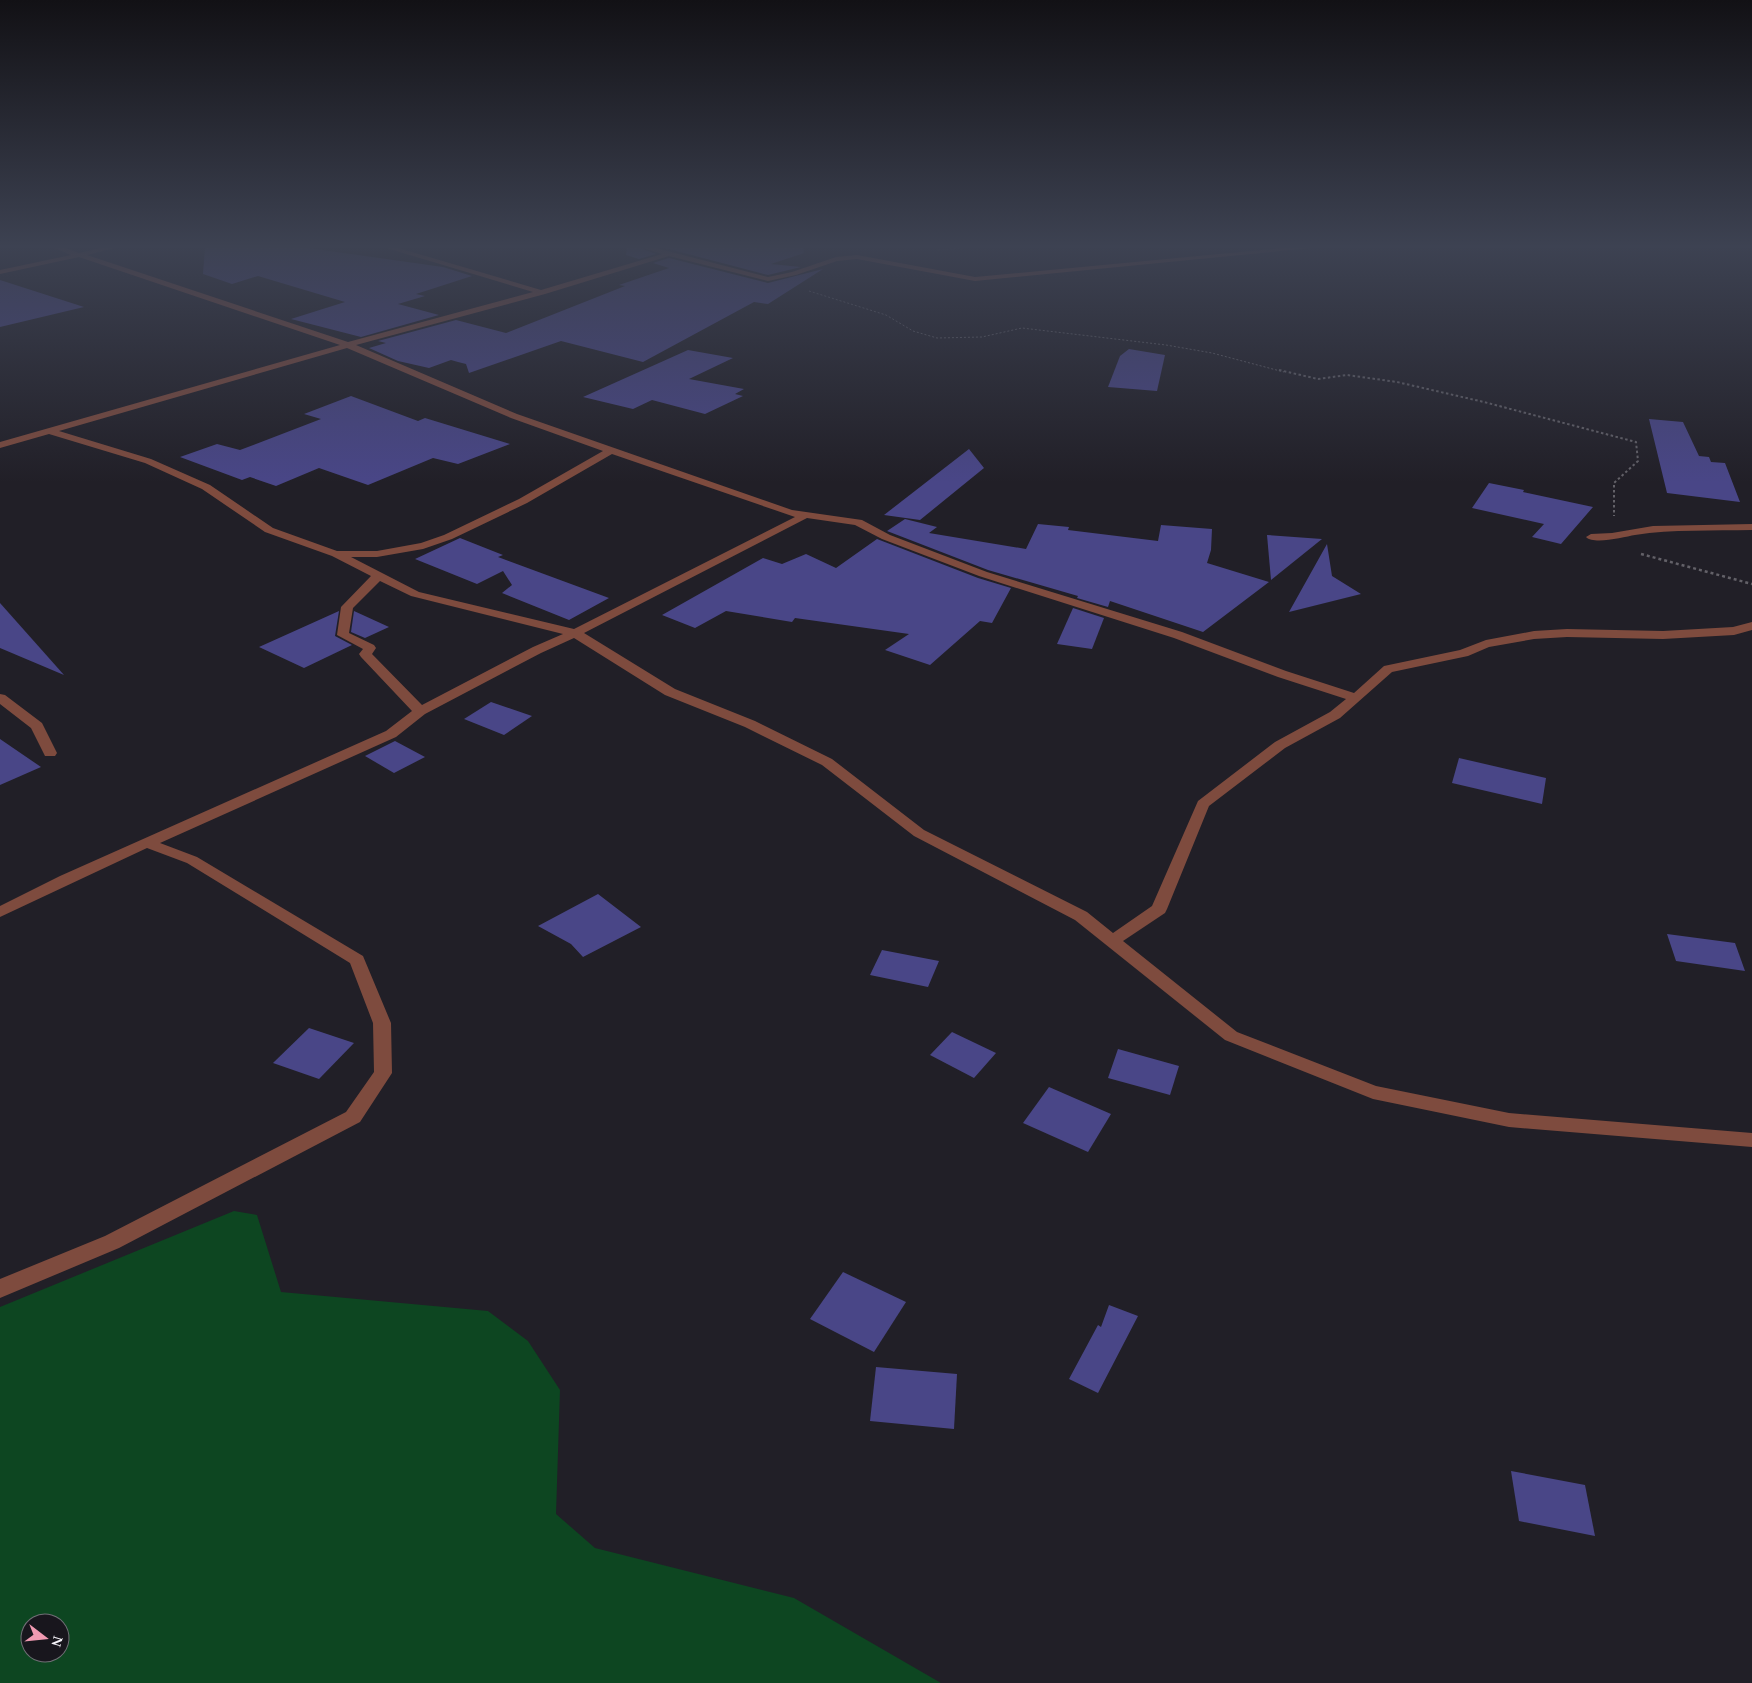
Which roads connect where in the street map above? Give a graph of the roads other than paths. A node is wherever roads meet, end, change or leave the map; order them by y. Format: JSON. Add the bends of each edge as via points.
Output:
{"nodes":[{"id":1,"x":289,"y":326,"type":"edge"},
{"id":2,"x":419,"y":326,"type":"edge"},
{"id":3,"x":348,"y":345,"type":"junction"},
{"id":4,"x":50,"y":431,"type":"junction"},
{"id":5,"x":0,"y":445,"type":"edge"},
{"id":6,"x":611,"y":450,"type":"junction"},
{"id":7,"x":806,"y":515,"type":"junction"},
{"id":8,"x":1752,"y":527,"type":"edge"},
{"id":9,"x":1591,"y":537,"type":"dead end"},
{"id":10,"x":336,"y":554,"type":"junction"},
{"id":11,"x":379,"y":575,"type":"junction"},
{"id":12,"x":1752,"y":626,"type":"edge"},
{"id":13,"x":575,"y":633,"type":"junction"},
{"id":14,"x":0,"y":698,"type":"edge"},
{"id":15,"x":1356,"y":698,"type":"junction"},
{"id":16,"x":420,"y":711,"type":"junction"},
{"id":17,"x":50,"y":753,"type":"dead end"},
{"id":18,"x":147,"y":843,"type":"junction"},
{"id":19,"x":0,"y":912,"type":"edge"},
{"id":20,"x":1112,"y":941,"type":"junction"},
{"id":21,"x":1752,"y":1140,"type":"edge"},
{"id":22,"x":0,"y":1289,"type":"edge"}],
"edges":[{"from":1,"to":3,"type":"street"},
{"from":2,"to":3,"type":"street"},
{"from":3,"to":4,"type":"street"},
{"from":3,"to":6,"type":"street","via":[[482,403]]},
{"from":4,"to":5,"type":"street"},
{"from":4,"to":10,"type":"street","via":[[148,461],[206,486],[269,530]]},
{"from":6,"to":7,"type":"street","via":[[790,513]]},
{"from":6,"to":10,"type":"street","via":[[523,501],[448,537],[423,546],[377,554]]},
{"from":7,"to":13,"type":"street"},
{"from":7,"to":15,"type":"street","via":[[858,522],[886,537],[983,574],[1178,635]]},
{"from":8,"to":9,"type":"street","via":[[1653,529]]},
{"from":10,"to":11,"type":"street"},
{"from":11,"to":13,"type":"street","via":[[415,594]]},
{"from":11,"to":16,"type":"street","via":[[347,607],[343,635],[370,648],[366,654]]},
{"from":12,"to":15,"type":"street","via":[[1734,631],[1662,635],[1534,635],[1388,669]]},
{"from":13,"to":16,"type":"street"},
{"from":13,"to":20,"type":"street","via":[[670,692],[750,724],[827,762],[919,833],[1081,916]]},
{"from":14,"to":17,"type":"street","via":[[37,726]]},
{"from":15,"to":20,"type":"street","via":[[1335,715],[1280,745],[1203,804],[1159,909]]},
{"from":16,"to":18,"type":"street","via":[[391,734]]},
{"from":18,"to":19,"type":"street"},
{"from":18,"to":22,"type":"street","via":[[192,860],[358,960],[382,1023],[383,1073],[353,1118],[112,1242]]},
{"from":20,"to":21,"type":"street","via":[[1231,1036],[1373,1092],[1509,1120]]}]}
